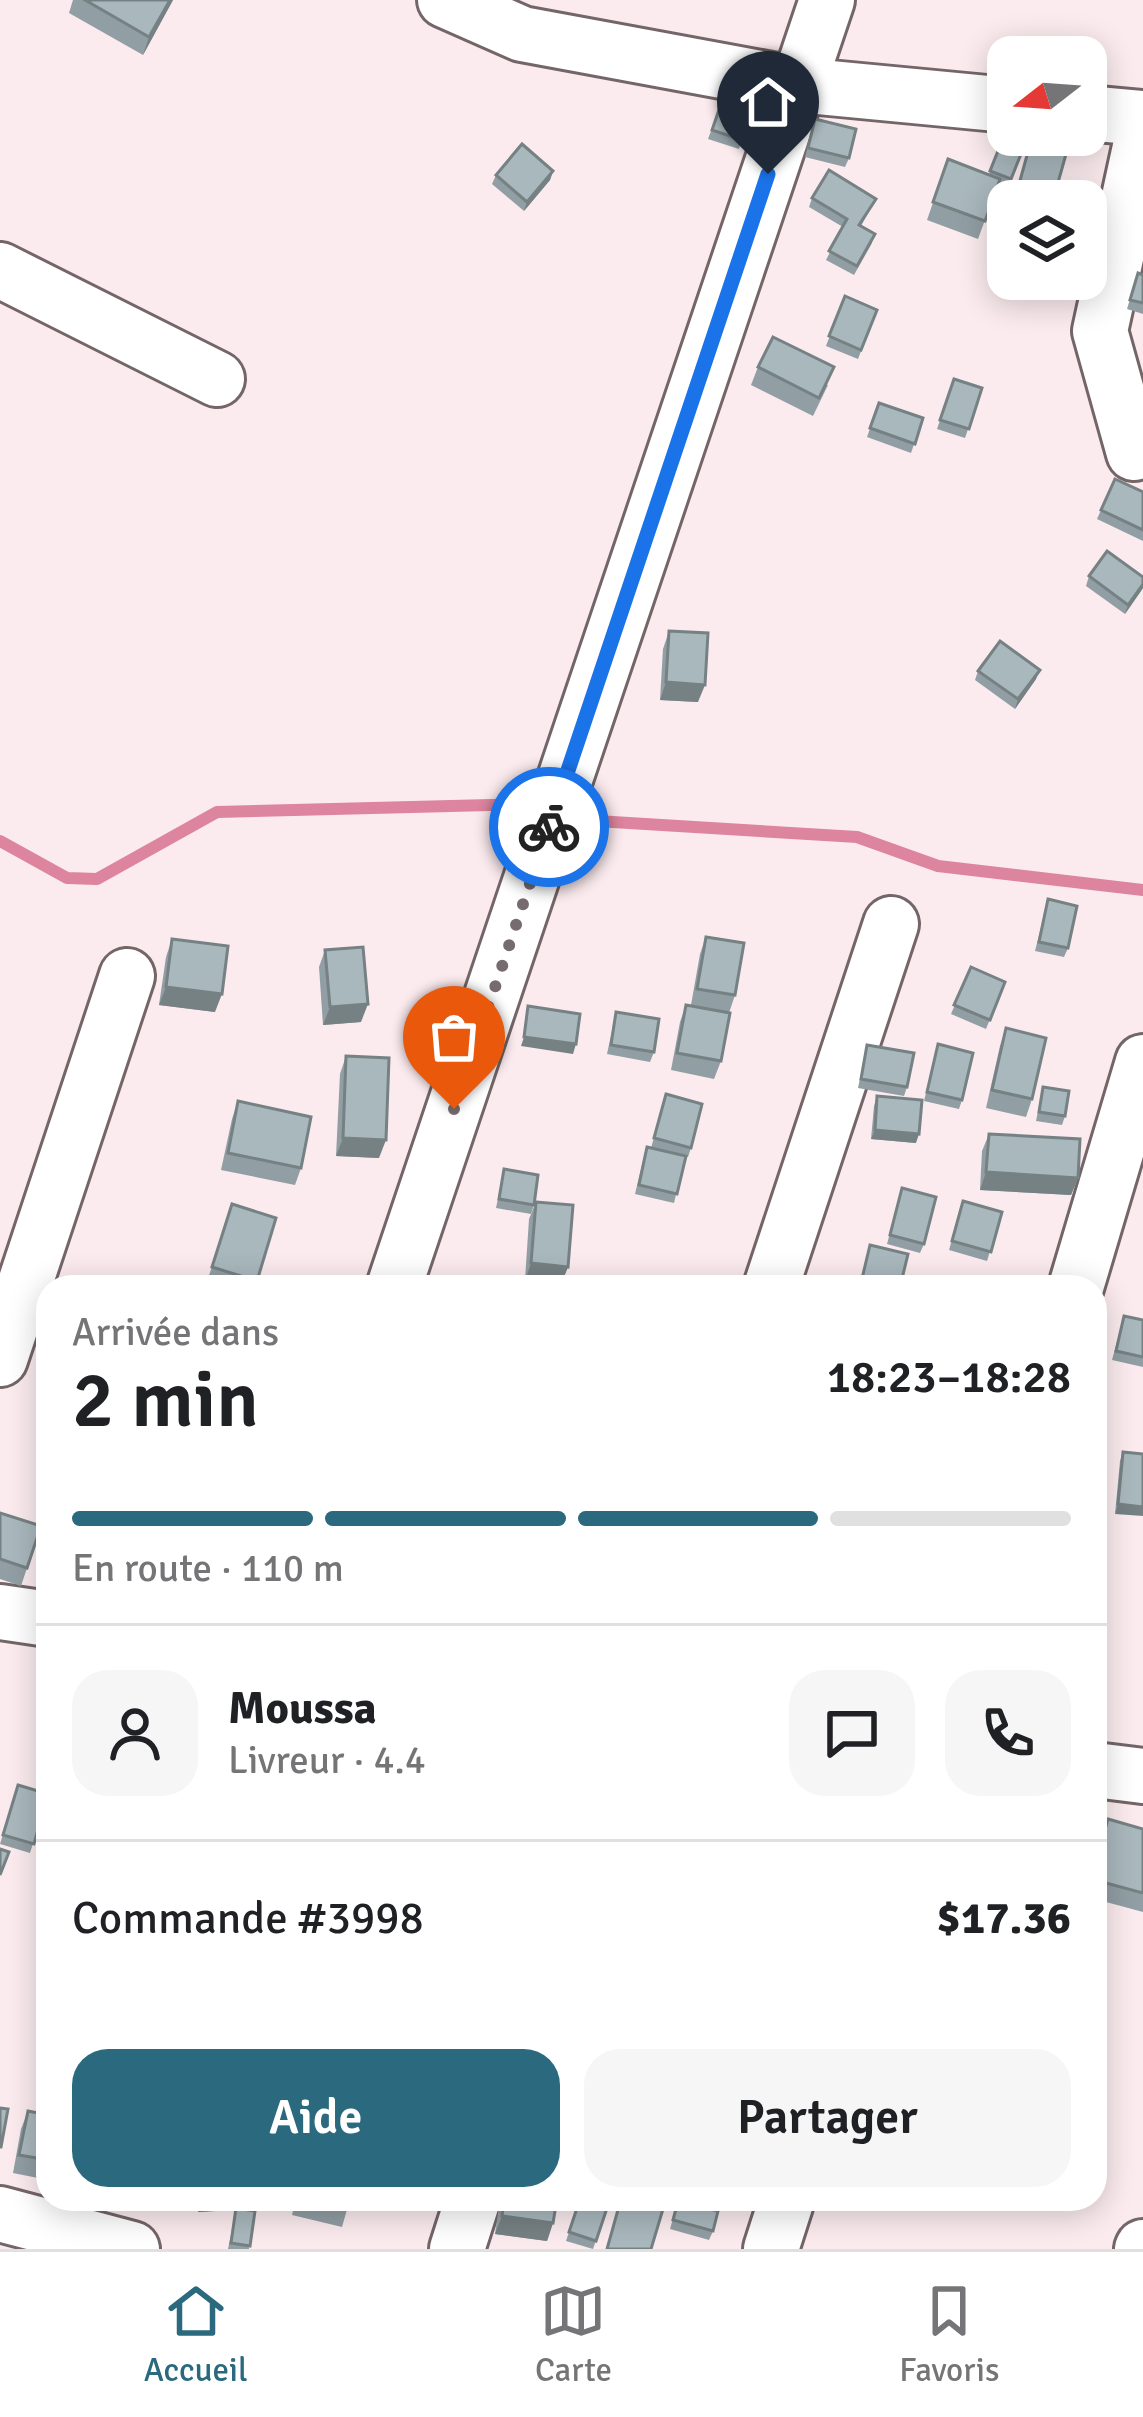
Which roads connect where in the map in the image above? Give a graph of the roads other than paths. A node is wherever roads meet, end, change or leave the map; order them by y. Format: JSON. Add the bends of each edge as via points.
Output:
{"nodes":[{"id":1,"x":445,"y":0,"type":"edge"},
{"id":2,"x":826,"y":0,"type":"edge"},
{"id":3,"x":798,"y":85,"type":"junction"},
{"id":4,"x":987,"y":103,"type":"edge"},
{"id":5,"x":1107,"y":114,"type":"edge"},
{"id":6,"x":1143,"y":118,"type":"edge"},
{"id":7,"x":1143,"y":133,"type":"edge"},
{"id":8,"x":0,"y":270,"type":"edge"},
{"id":9,"x":217,"y":380,"type":"dead end"},
{"id":10,"x":1134,"y":453,"type":"dead end"},
{"id":11,"x":891,"y":924,"type":"dead end"},
{"id":12,"x":127,"y":976,"type":"dead end"},
{"id":13,"x":1143,"y":1062,"type":"edge"},
{"id":14,"x":398,"y":1275,"type":"edge"},
{"id":15,"x":775,"y":1275,"type":"edge"},
{"id":16,"x":1080,"y":1275,"type":"edge"},
{"id":17,"x":0,"y":1356,"type":"edge"},
{"id":18,"x":0,"y":1612,"type":"edge"},
{"id":19,"x":36,"y":1617,"type":"edge"},
{"id":20,"x":1107,"y":1772,"type":"edge"},
{"id":21,"x":1143,"y":1776,"type":"edge"},
{"id":22,"x":469,"y":2211,"type":"edge"},
{"id":23,"x":784,"y":2211,"type":"edge"},
{"id":24,"x":0,"y":2214,"type":"edge"},
{"id":25,"x":114,"y":2229,"type":"edge"},
{"id":26,"x":457,"y":2249,"type":"edge"},
{"id":27,"x":771,"y":2249,"type":"edge"}],
"edges":[{"from":1,"to":3,"type":"street","via":[[522,34]]},
{"from":2,"to":3,"type":"street"},
{"from":3,"to":4,"type":"street"},
{"from":3,"to":14,"type":"street"},
{"from":5,"to":6,"type":"street"},
{"from":7,"to":10,"type":"street","via":[[1100,331]]},
{"from":8,"to":9,"type":"street"},
{"from":11,"to":15,"type":"street"},
{"from":12,"to":17,"type":"street"},
{"from":13,"to":16,"type":"street"},
{"from":18,"to":19,"type":"street"},
{"from":20,"to":21,"type":"street"},
{"from":22,"to":26,"type":"street"},
{"from":23,"to":27,"type":"street"},
{"from":24,"to":25,"type":"street"}]}
